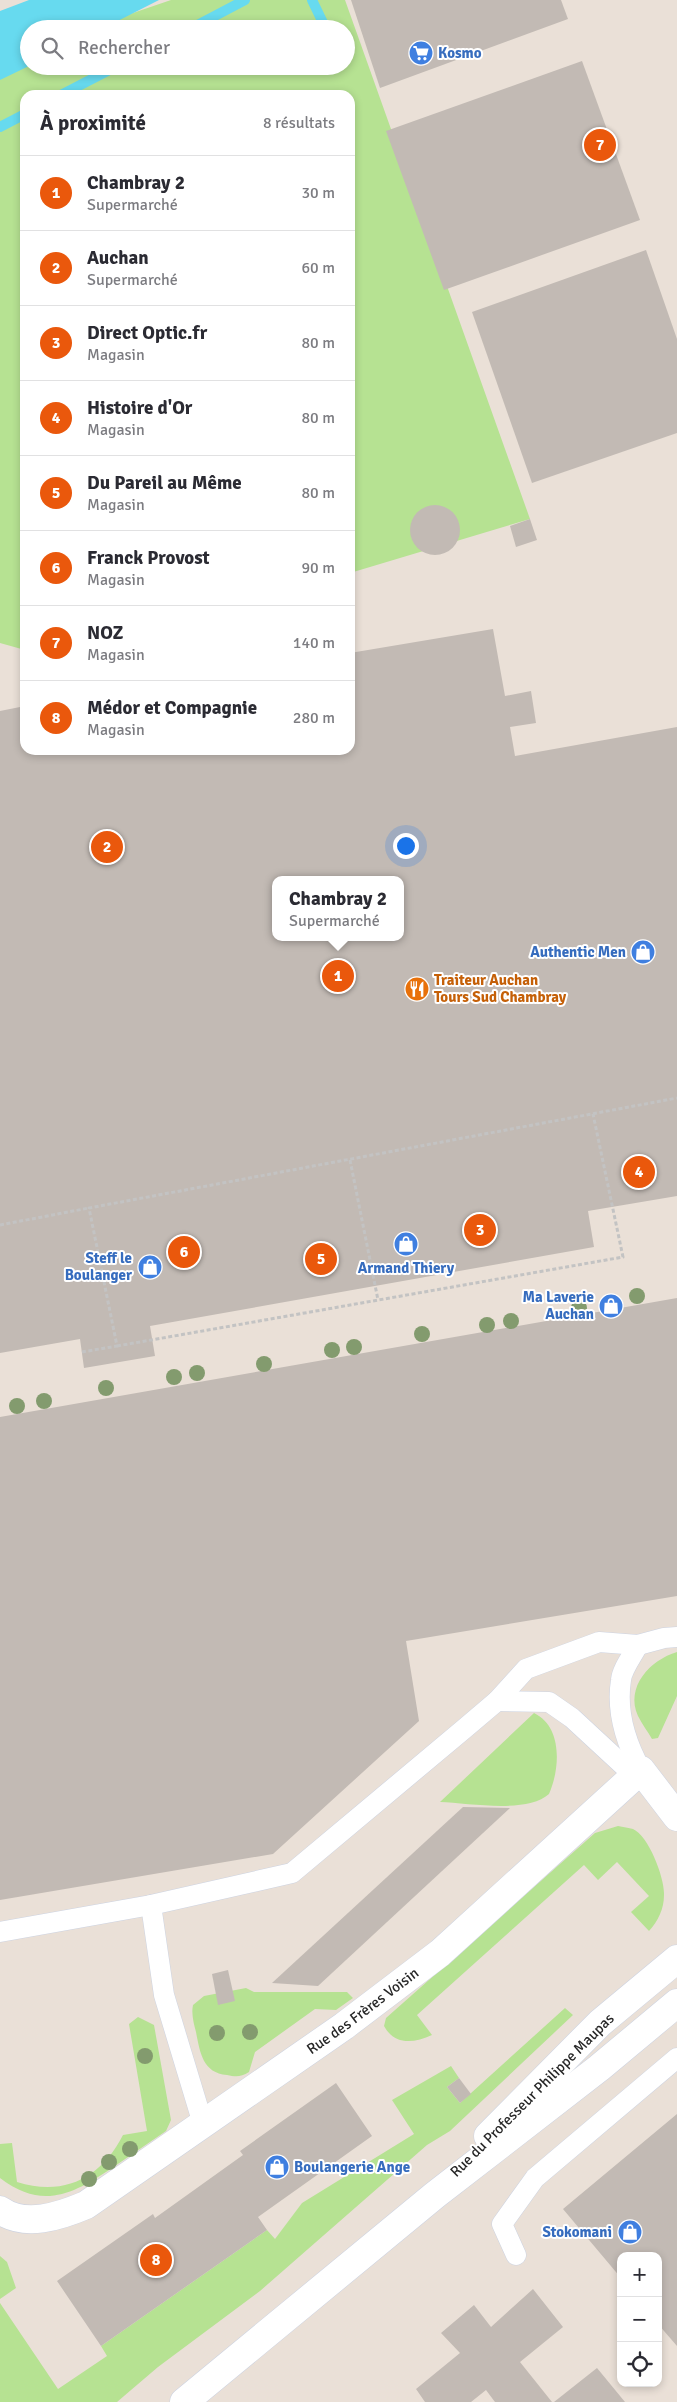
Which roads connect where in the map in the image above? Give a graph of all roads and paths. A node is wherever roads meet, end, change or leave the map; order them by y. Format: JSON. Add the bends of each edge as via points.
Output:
{"nodes":[{"id":1,"x":677,"y":1098,"type":"edge"},
{"id":2,"x":593,"y":1114,"type":"junction"},
{"id":3,"x":350,"y":1160,"type":"junction"},
{"id":4,"x":90,"y":1208,"type":"junction"},
{"id":5,"x":0,"y":1225,"type":"edge"},
{"id":6,"x":378,"y":1300,"type":"junction"},
{"id":7,"x":118,"y":1346,"type":"junction"},
{"id":8,"x":82,"y":1352,"type":"dead end"},
{"id":9,"x":677,"y":1637,"type":"edge"},
{"id":10,"x":638,"y":1645,"type":"junction"},
{"id":11,"x":497,"y":1701,"type":"junction"},
{"id":12,"x":641,"y":1770,"type":"junction"},
{"id":13,"x":677,"y":1817,"type":"edge"},
{"id":14,"x":151,"y":1905,"type":"junction"},
{"id":15,"x":0,"y":1932,"type":"edge"},
{"id":16,"x":677,"y":1959,"type":"edge"},
{"id":17,"x":677,"y":2003,"type":"edge"},
{"id":18,"x":677,"y":2058,"type":"edge"},
{"id":19,"x":203,"y":2124,"type":"junction"},
{"id":20,"x":435,"y":2194,"type":"junction"},
{"id":21,"x":0,"y":2210,"type":"edge"},
{"id":22,"x":516,"y":2255,"type":"dead end"},
{"id":23,"x":184,"y":2402,"type":"edge"}],
"edges":[{"from":1,"to":2,"type":"path"},
{"from":2,"to":3,"type":"path"},
{"from":2,"to":6,"type":"path","via":[[623,1257]]},
{"from":3,"to":4,"type":"path"},
{"from":3,"to":6,"type":"path"},
{"from":4,"to":5,"type":"path"},
{"from":4,"to":7,"type":"path"},
{"from":6,"to":7,"type":"path"},
{"from":7,"to":8,"type":"path"},
{"from":9,"to":10,"type":"lane"},
{"from":10,"to":11,"type":"lane","via":[[599,1642],[526,1669]]},
{"from":10,"to":12,"type":"lane","via":[[621,1678],[621,1717],[630,1749]]},
{"from":11,"to":12,"type":"lane","via":[[549,1702],[572,1718],[625,1767]]},
{"from":11,"to":14,"type":"lane","via":[[292,1873]]},
{"from":12,"to":13,"type":"street"},
{"from":12,"to":19,"type":"street","name":"Rue des Frères Voisin","via":[[440,1953],[344,2026]]},
{"from":14,"to":15,"type":"lane"},
{"from":14,"to":19,"type":"lane","via":[[164,1995]]},
{"from":16,"to":20,"type":"street","name":"Rue du Professeur Philippe Maupas","via":[[600,2023],[481,2142]]},
{"from":17,"to":20,"type":"street","name":"Rue du Professeur Philippe Maupas","via":[[599,2068]]},
{"from":18,"to":22,"type":"lane","via":[[536,2178],[502,2224]]},
{"from":19,"to":21,"type":"street","name":"Rue des Frères Voisin","via":[[86,2205],[62,2215],[32,2219],[8,2216]]},
{"from":20,"to":23,"type":"street","name":"Rue du Professeur Philippe Maupas"}]}
